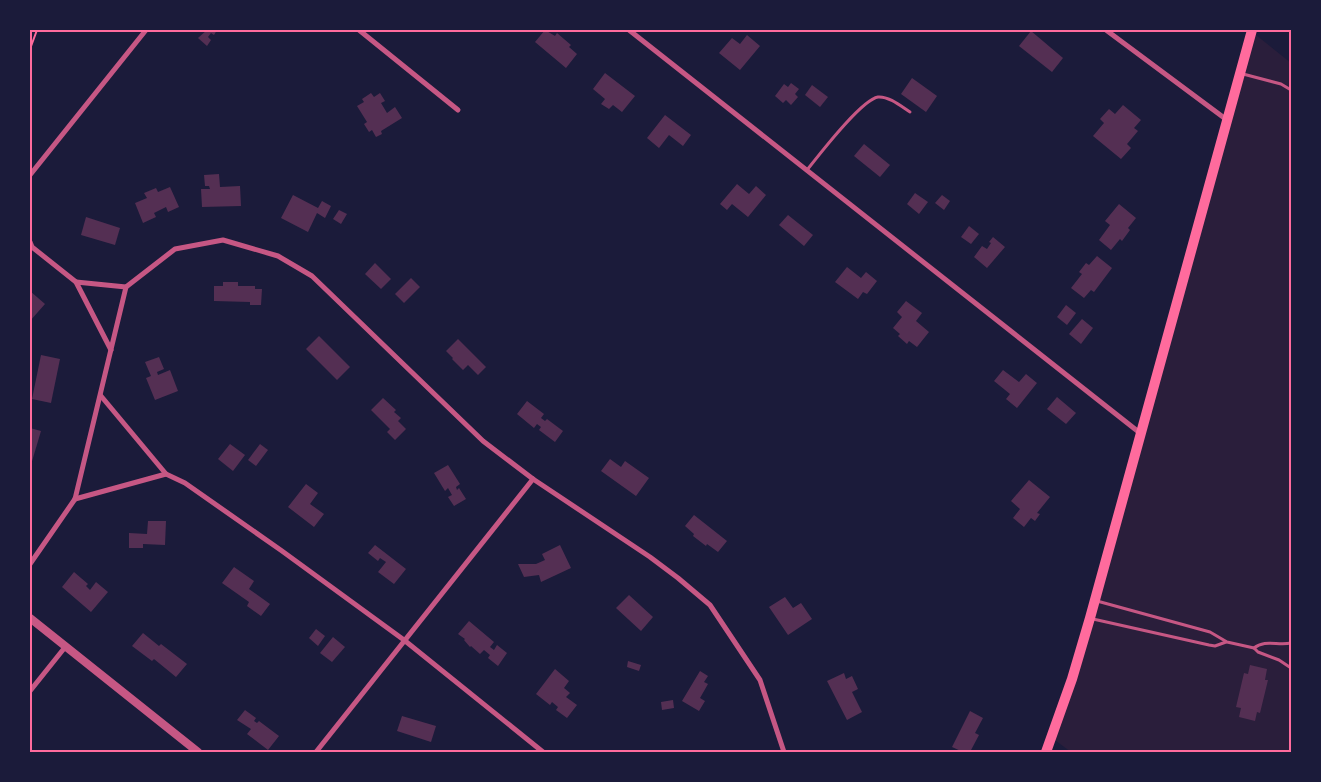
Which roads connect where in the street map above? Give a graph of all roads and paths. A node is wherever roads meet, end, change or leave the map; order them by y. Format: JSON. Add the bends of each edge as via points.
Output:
{"nodes":[{"id":1,"x":37,"y":30,"type":"edge"},
{"id":2,"x":146,"y":30,"type":"edge"},
{"id":3,"x":359,"y":30,"type":"edge"},
{"id":4,"x":629,"y":30,"type":"edge"},
{"id":5,"x":1106,"y":30,"type":"edge"},
{"id":6,"x":1252,"y":30,"type":"edge"},
{"id":7,"x":30,"y":49,"type":"edge"},
{"id":8,"x":1240,"y":74,"type":"junction"},
{"id":9,"x":1291,"y":90,"type":"edge"},
{"id":10,"x":458,"y":110,"type":"dead end"},
{"id":11,"x":910,"y":112,"type":"dead end"},
{"id":12,"x":1227,"y":120,"type":"junction"},
{"id":13,"x":807,"y":170,"type":"junction"},
{"id":14,"x":30,"y":175,"type":"edge"},
{"id":15,"x":30,"y":242,"type":"edge"},
{"id":16,"x":76,"y":282,"type":"junction"},
{"id":17,"x":126,"y":287,"type":"junction"},
{"id":18,"x":112,"y":350,"type":"junction"},
{"id":19,"x":101,"y":396,"type":"junction"},
{"id":20,"x":1140,"y":434,"type":"junction"},
{"id":21,"x":166,"y":474,"type":"junction"},
{"id":22,"x":533,"y":479,"type":"junction"},
{"id":23,"x":75,"y":499,"type":"junction"},
{"id":24,"x":30,"y":564,"type":"edge"},
{"id":25,"x":1094,"y":600,"type":"junction"},
{"id":26,"x":30,"y":618,"type":"edge"},
{"id":27,"x":1090,"y":618,"type":"junction"},
{"id":28,"x":404,"y":640,"type":"junction"},
{"id":29,"x":1227,"y":642,"type":"junction"},
{"id":30,"x":1291,"y":643,"type":"edge"},
{"id":31,"x":66,"y":646,"type":"junction"},
{"id":32,"x":1254,"y":648,"type":"junction"},
{"id":33,"x":1291,"y":668,"type":"edge"},
{"id":34,"x":30,"y":691,"type":"edge"},
{"id":35,"x":198,"y":752,"type":"edge"},
{"id":36,"x":316,"y":752,"type":"edge"},
{"id":37,"x":543,"y":752,"type":"edge"},
{"id":38,"x":784,"y":752,"type":"edge"},
{"id":39,"x":1046,"y":752,"type":"edge"}],
"edges":[{"from":1,"to":7,"type":"path"},
{"from":2,"to":14,"type":"street"},
{"from":3,"to":10,"type":"street"},
{"from":4,"to":13,"type":"street"},
{"from":5,"to":12,"type":"street"},
{"from":6,"to":8,"type":"main road"},
{"from":8,"to":9,"type":"lane","via":[[1281,84]]},
{"from":8,"to":12,"type":"main road"},
{"from":11,"to":13,"type":"lane","via":[[880,97],[871,100]]},
{"from":12,"to":20,"type":"main road"},
{"from":13,"to":20,"type":"street"},
{"from":15,"to":16,"type":"street"},
{"from":16,"to":17,"type":"street"},
{"from":16,"to":18,"type":"street"},
{"from":17,"to":18,"type":"street"},
{"from":17,"to":22,"type":"street","via":[[175,249],[223,240],[278,256],[312,276],[483,441]]},
{"from":18,"to":19,"type":"street"},
{"from":19,"to":21,"type":"street"},
{"from":19,"to":23,"type":"street"},
{"from":20,"to":25,"type":"main road"},
{"from":21,"to":23,"type":"street"},
{"from":21,"to":28,"type":"street","via":[[185,483]]},
{"from":22,"to":28,"type":"street"},
{"from":22,"to":38,"type":"street","via":[[650,556],[710,605],[760,680]]},
{"from":23,"to":24,"type":"street"},
{"from":25,"to":27,"type":"main road"},
{"from":25,"to":29,"type":"lane","via":[[1210,632]]},
{"from":26,"to":31,"type":"street"},
{"from":27,"to":29,"type":"lane","via":[[1209,645]]},
{"from":27,"to":39,"type":"main road"},
{"from":28,"to":36,"type":"street"},
{"from":28,"to":37,"type":"street"},
{"from":29,"to":32,"type":"lane"},
{"from":30,"to":32,"type":"lane","via":[[1263,643]]},
{"from":31,"to":34,"type":"street"},
{"from":31,"to":35,"type":"street"},
{"from":32,"to":33,"type":"lane"}]}
